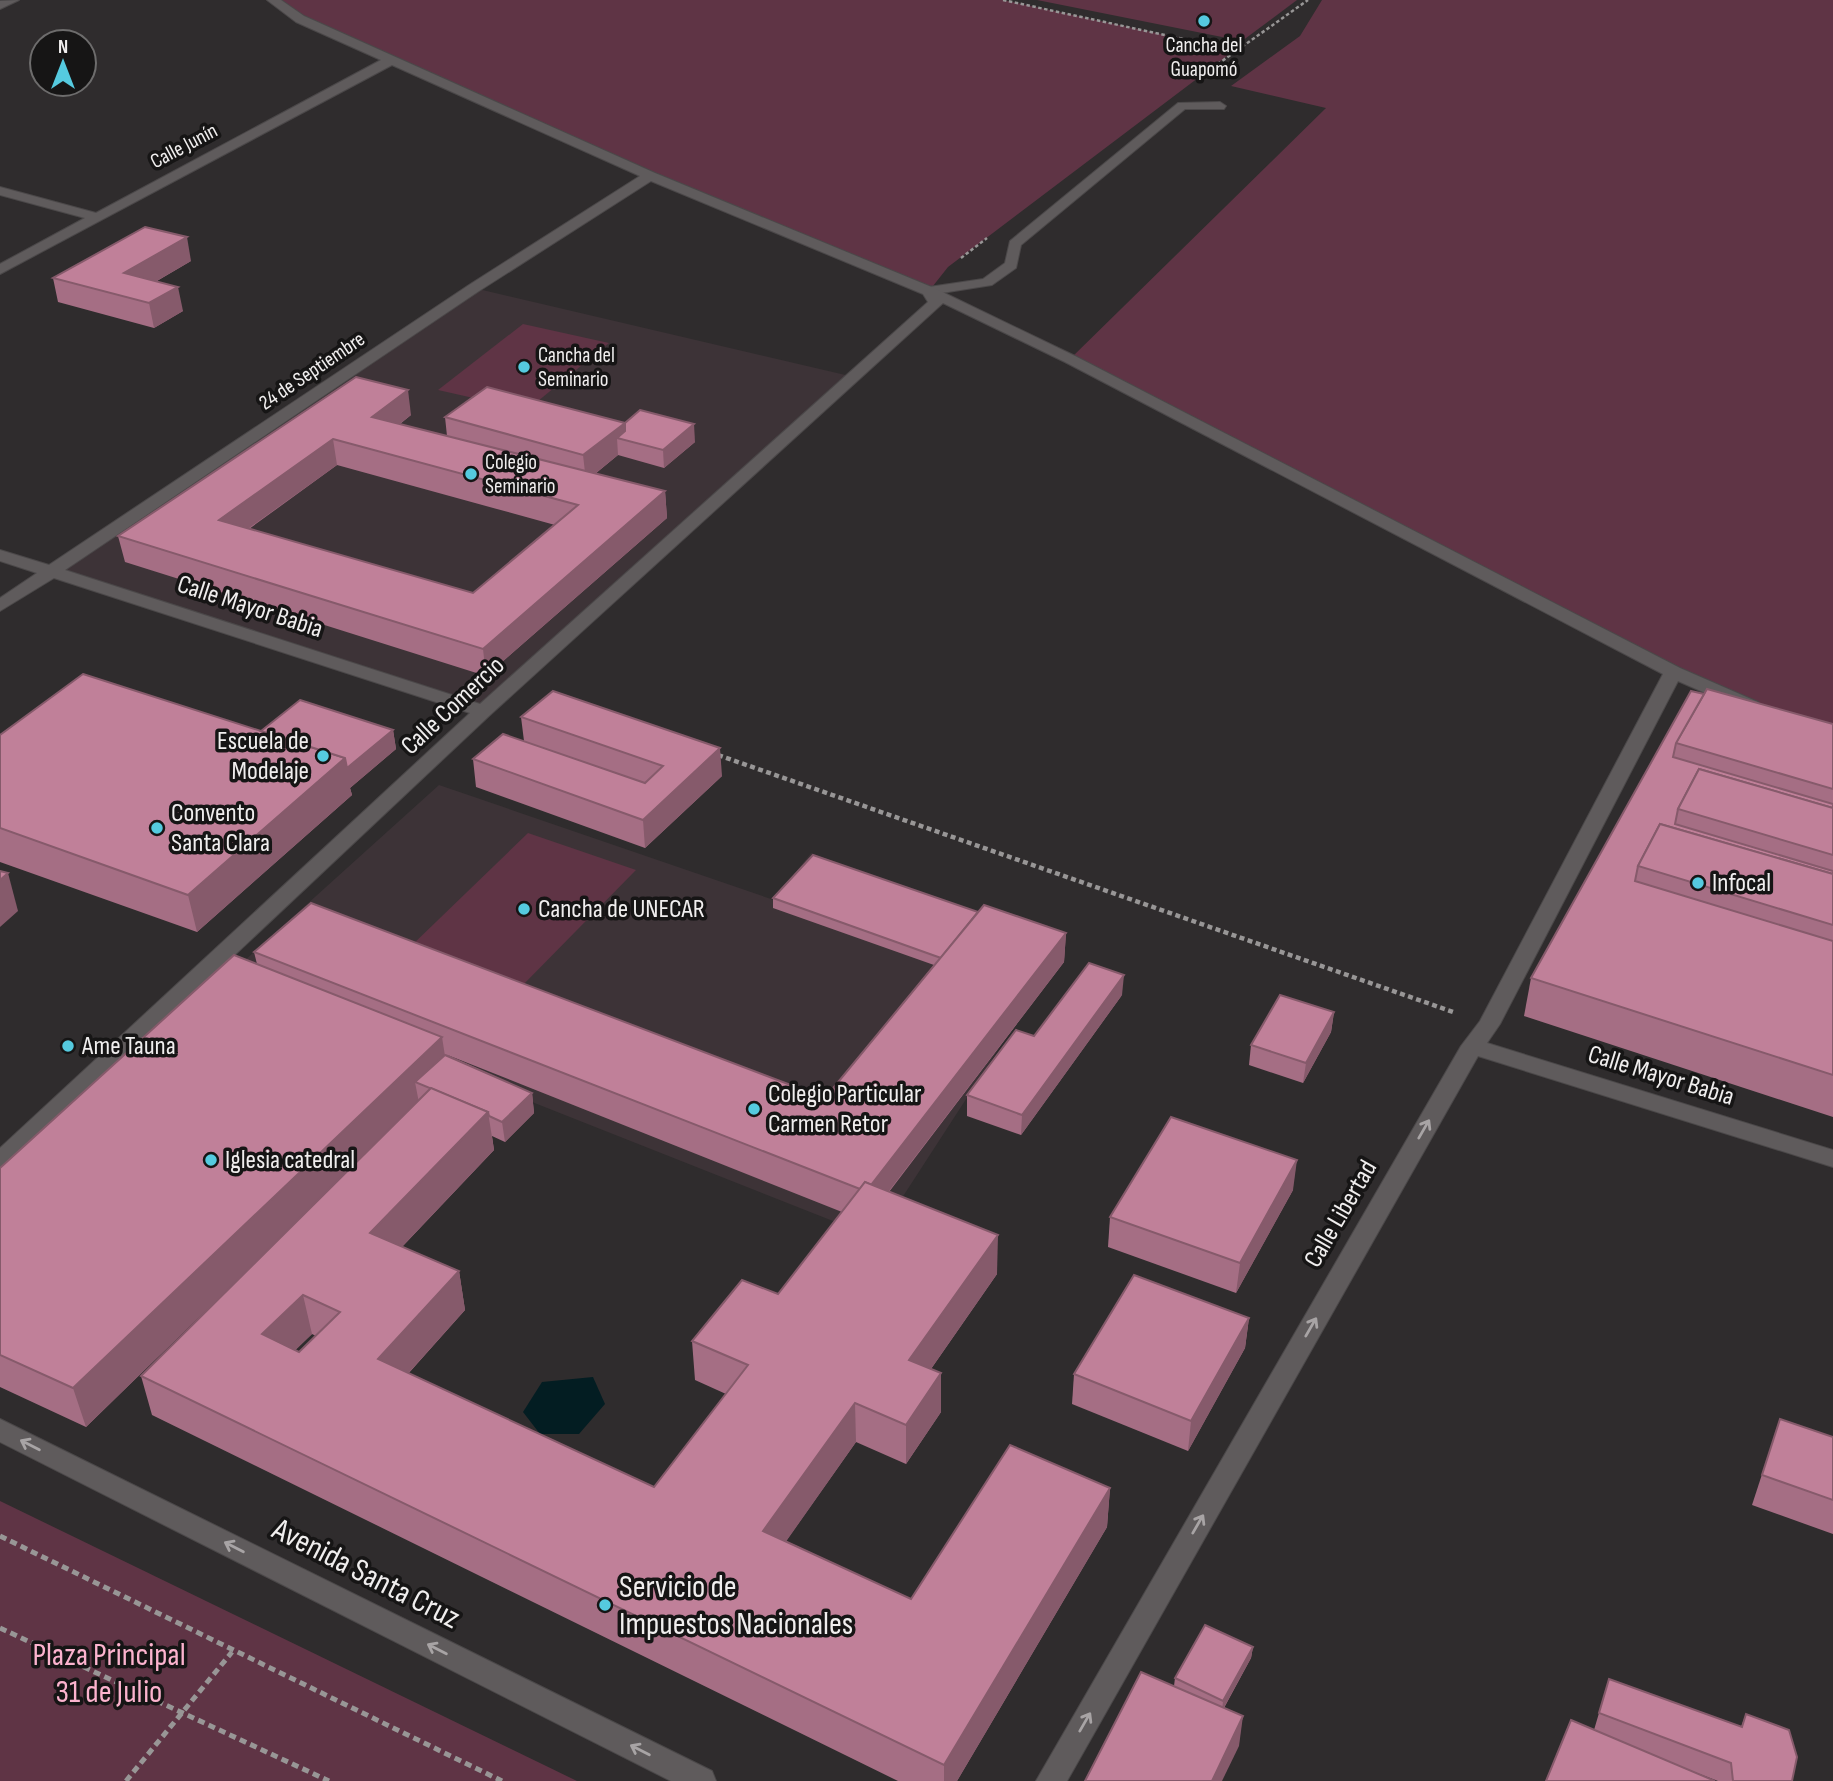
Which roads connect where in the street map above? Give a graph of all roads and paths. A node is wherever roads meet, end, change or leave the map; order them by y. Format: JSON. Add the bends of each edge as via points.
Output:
{"nodes":[{"id":1,"x":13,"y":0,"type":"edge"},
{"id":2,"x":273,"y":0,"type":"edge"},
{"id":3,"x":1003,"y":0,"type":"edge"},
{"id":4,"x":1308,"y":0,"type":"edge"},
{"id":5,"x":0,"y":5,"type":"edge"},
{"id":6,"x":1235,"y":50,"type":"junction"},
{"id":7,"x":389,"y":61,"type":"junction"},
{"id":8,"x":1192,"y":83,"type":"dead end"},
{"id":9,"x":1220,"y":106,"type":"dead end"},
{"id":10,"x":650,"y":176,"type":"junction"},
{"id":11,"x":0,"y":191,"type":"edge"},
{"id":12,"x":96,"y":217,"type":"junction"},
{"id":13,"x":0,"y":270,"type":"edge"},
{"id":14,"x":929,"y":291,"type":"junction"},
{"id":15,"x":0,"y":555,"type":"edge"},
{"id":16,"x":51,"y":572,"type":"junction"},
{"id":17,"x":0,"y":606,"type":"edge"},
{"id":18,"x":1673,"y":672,"type":"junction"},
{"id":19,"x":483,"y":711,"type":"junction"},
{"id":20,"x":1772,"y":715,"type":"edge"},
{"id":21,"x":713,"y":753,"type":"edge"},
{"id":22,"x":1489,"y":1024,"type":"junction"},
{"id":23,"x":1472,"y":1046,"type":"junction"},
{"id":24,"x":1833,"y":1159,"type":"edge"},
{"id":25,"x":0,"y":1162,"type":"edge"},
{"id":26,"x":0,"y":1430,"type":"edge"},
{"id":27,"x":0,"y":1536,"type":"edge"},
{"id":28,"x":0,"y":1628,"type":"edge"},
{"id":29,"x":232,"y":1651,"type":"junction"},
{"id":30,"x":183,"y":1711,"type":"junction"},
{"id":31,"x":126,"y":1781,"type":"edge"},
{"id":32,"x":329,"y":1781,"type":"edge"},
{"id":33,"x":502,"y":1781,"type":"edge"},
{"id":34,"x":701,"y":1781,"type":"edge"},
{"id":35,"x":1051,"y":1781,"type":"edge"}],
"edges":[{"from":1,"to":5,"type":"street"},
{"from":2,"to":7,"type":"street","via":[[300,19]]},
{"from":3,"to":6,"type":"path"},
{"from":4,"to":6,"type":"path"},
{"from":6,"to":8,"type":"path"},
{"from":7,"to":10,"type":"street"},
{"from":7,"to":12,"type":"street","name":"Calle Junín"},
{"from":9,"to":14,"type":"lane","via":[[1182,105],[1015,244],[1011,265],[987,282]]},
{"from":10,"to":14,"type":"street"},
{"from":10,"to":16,"type":"street","name":"24 de Septiembre","via":[[474,288]]},
{"from":11,"to":12,"type":"street"},
{"from":12,"to":13,"type":"street","name":"Calle Junín"},
{"from":14,"to":18,"type":"street","via":[[1070,359]]},
{"from":14,"to":19,"type":"street","name":"Calle Comercio","via":[[936,303]]},
{"from":15,"to":16,"type":"street","name":"Calle Mayor Babia"},
{"from":16,"to":17,"type":"street","name":"24 de Septiembre"},
{"from":16,"to":19,"type":"street","name":"Calle Mayor Babia"},
{"from":18,"to":20,"type":"street"},
{"from":18,"to":22,"type":"street","name":"Calle Libertad"},
{"from":19,"to":25,"type":"street","name":"Calle Comercio"},
{"from":21,"to":22,"type":"path"},
{"from":22,"to":23,"type":"street","name":"Calle Libertad"},
{"from":23,"to":24,"type":"street","name":"Calle Mayor Babia"},
{"from":35,"to":23,"type":"street","name":"Calle Libertad","one_way":true},
{"from":34,"to":26,"type":"street","name":"Avenida Santa Cruz","one_way":true},
{"from":27,"to":29,"type":"path"},
{"from":28,"to":30,"type":"path"},
{"from":29,"to":30,"type":"path"},
{"from":29,"to":33,"type":"path"},
{"from":30,"to":31,"type":"path"},
{"from":30,"to":32,"type":"path"}]}
